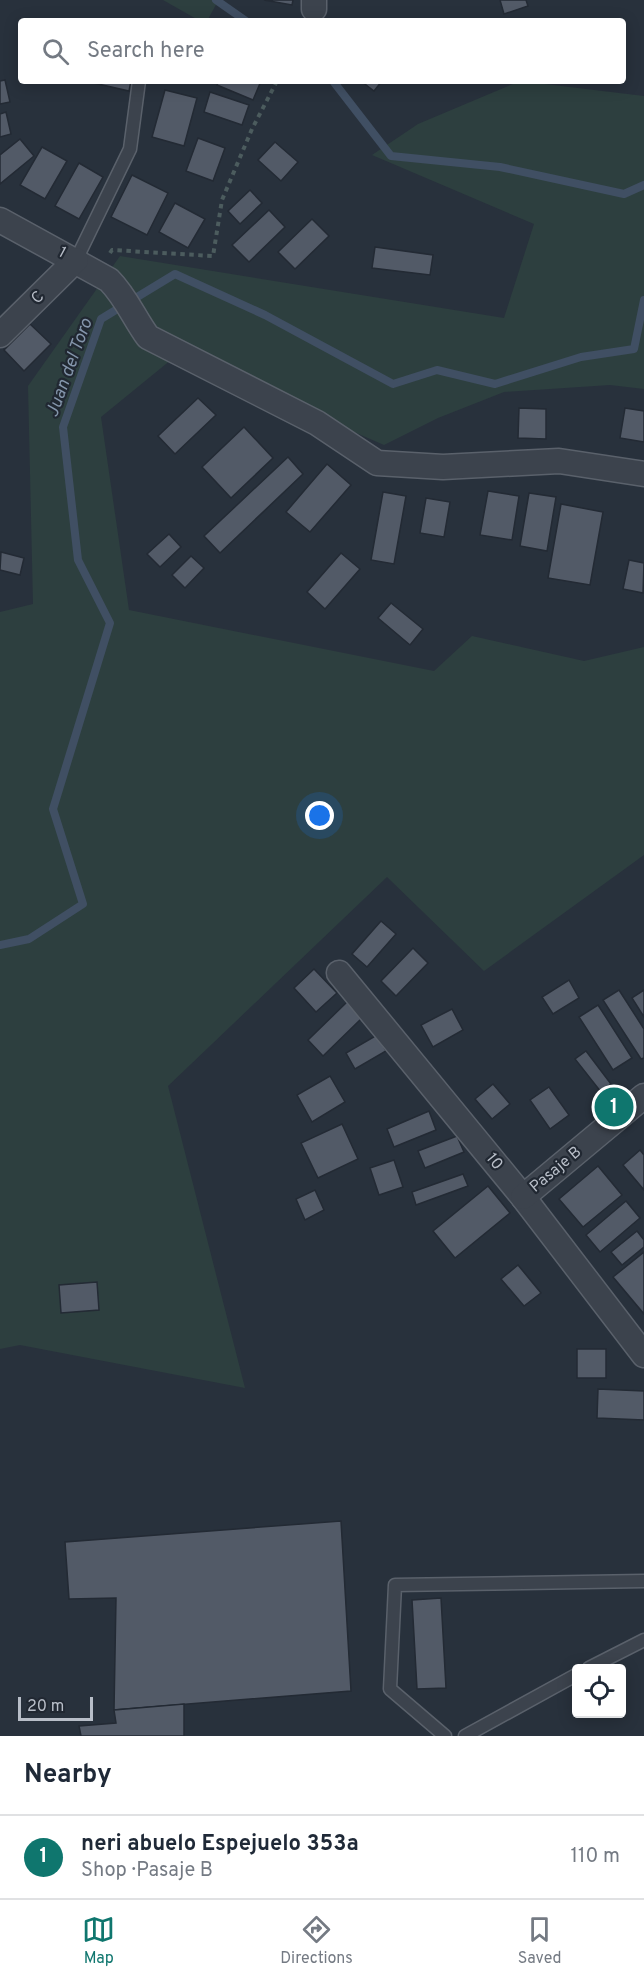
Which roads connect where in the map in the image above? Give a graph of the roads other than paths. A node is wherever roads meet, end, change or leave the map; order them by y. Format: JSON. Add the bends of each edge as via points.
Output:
{"nodes":[{"id":1,"x":139,"y":84,"type":"edge"},
{"id":2,"x":0,"y":220,"type":"edge"},
{"id":3,"x":85,"y":266,"type":"junction"},
{"id":4,"x":0,"y":335,"type":"edge"},
{"id":5,"x":644,"y":474,"type":"edge"},
{"id":6,"x":339,"y":973,"type":"dead end"},
{"id":7,"x":644,"y":1096,"type":"edge"},
{"id":8,"x":523,"y":1197,"type":"junction"},
{"id":9,"x":644,"y":1355,"type":"edge"},
{"id":10,"x":644,"y":1581,"type":"edge"},
{"id":11,"x":644,"y":1640,"type":"edge"},
{"id":12,"x":597,"y":1664,"type":"edge"},
{"id":13,"x":572,"y":1677,"type":"edge"},
{"id":14,"x":445,"y":1736,"type":"edge"},
{"id":15,"x":465,"y":1736,"type":"edge"}],
"edges":[{"from":1,"to":3,"type":"lane","via":[[130,149]]},
{"from":2,"to":3,"type":"street","name":"1"},
{"from":3,"to":4,"type":"street","name":"C"},
{"from":3,"to":5,"type":"street","name":"1","via":[[110,280],[121,292],[148,337],[317,423],[377,463],[443,467],[559,461]]},
{"from":6,"to":8,"type":"street","name":"10"},
{"from":7,"to":8,"type":"street","name":"Pasaje B"},
{"from":8,"to":9,"type":"street","name":"10"},
{"from":10,"to":14,"type":"lane","via":[[395,1585],[390,1689]]},
{"from":11,"to":12,"type":"lane"},
{"from":13,"to":15,"type":"lane"}]}
